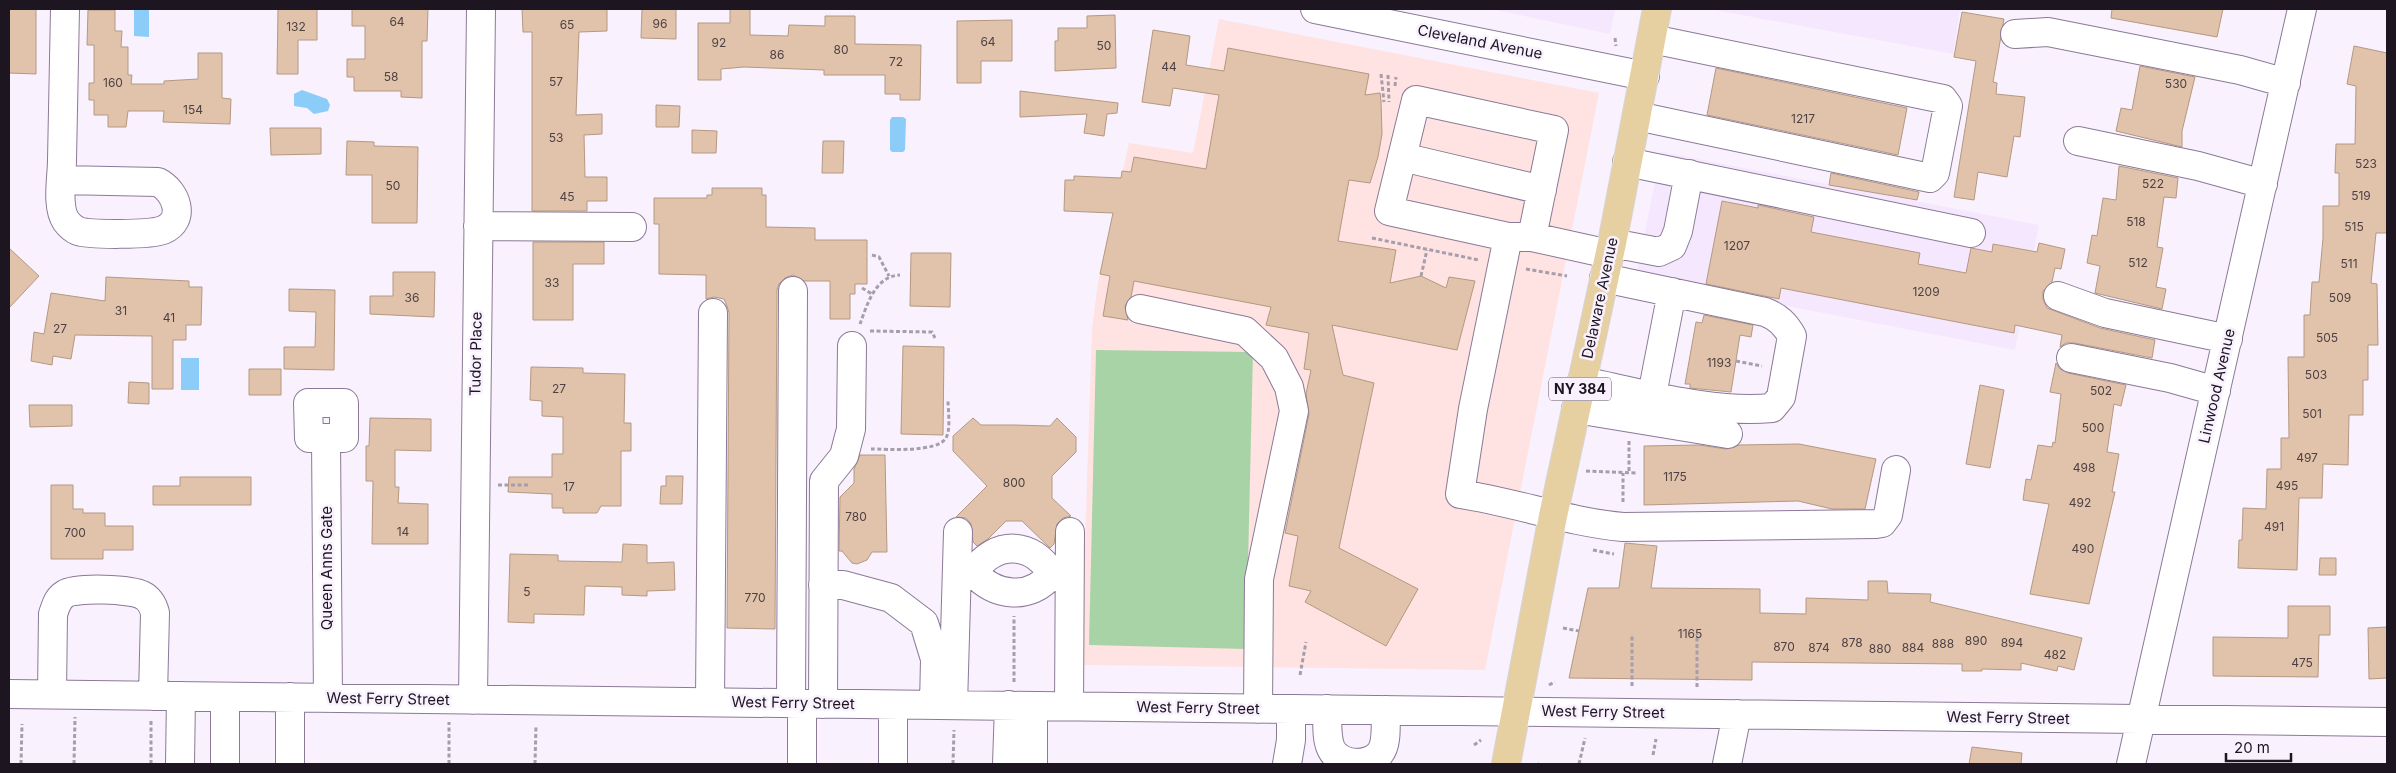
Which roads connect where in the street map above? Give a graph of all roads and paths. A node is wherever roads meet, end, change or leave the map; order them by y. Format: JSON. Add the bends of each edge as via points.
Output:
{"nodes":[{"id":1,"x":65,"y":9,"type":"edge"},
{"id":2,"x":481,"y":9,"type":"edge"},
{"id":3,"x":1315,"y":9,"type":"edge"},
{"id":4,"x":1657,"y":9,"type":"edge"},
{"id":5,"x":2302,"y":9,"type":"edge"},
{"id":6,"x":2015,"y":34,"type":"dead end"},
{"id":7,"x":1615,"y":38,"type":"dead end"},
{"id":8,"x":1652,"y":39,"type":"junction"},
{"id":9,"x":1616,"y":46,"type":"dead end"},
{"id":10,"x":1381,"y":74,"type":"dead end"},
{"id":11,"x":1388,"y":75,"type":"dead end"},
{"id":12,"x":1645,"y":76,"type":"junction"},
{"id":13,"x":2286,"y":83,"type":"junction"},
{"id":14,"x":1637,"y":116,"type":"junction"},
{"id":15,"x":2078,"y":140,"type":"dead end"},
{"id":16,"x":1402,"y":157,"type":"junction"},
{"id":17,"x":1628,"y":162,"type":"junction"},
{"id":18,"x":1689,"y":174,"type":"junction"},
{"id":19,"x":62,"y":180,"type":"dead end"},
{"id":20,"x":2263,"y":184,"type":"junction"},
{"id":21,"x":1542,"y":190,"type":"junction"},
{"id":22,"x":478,"y":226,"type":"junction"},
{"id":23,"x":632,"y":227,"type":"dead end"},
{"id":24,"x":1971,"y":233,"type":"dead end"},
{"id":25,"x":1520,"y":237,"type":"junction"},
{"id":26,"x":1372,"y":238,"type":"dead end"},
{"id":27,"x":1429,"y":241,"type":"dead end"},
{"id":28,"x":1427,"y":250,"type":"junction"},
{"id":29,"x":872,"y":255,"type":"dead end"},
{"id":30,"x":1608,"y":258,"type":"junction"},
{"id":31,"x":1480,"y":261,"type":"dead end"},
{"id":32,"x":1522,"y":268,"type":"dead end"},
{"id":33,"x":900,"y":274,"type":"dead end"},
{"id":34,"x":889,"y":276,"type":"junction"},
{"id":35,"x":1421,"y":276,"type":"dead end"},
{"id":36,"x":1567,"y":276,"type":"dead end"},
{"id":37,"x":862,"y":288,"type":"dead end"},
{"id":38,"x":793,"y":291,"type":"dead end"},
{"id":39,"x":1672,"y":292,"type":"junction"},
{"id":40,"x":872,"y":294,"type":"junction"},
{"id":41,"x":2058,"y":296,"type":"dead end"},
{"id":42,"x":1140,"y":309,"type":"dead end"},
{"id":43,"x":713,"y":313,"type":"dead end"},
{"id":44,"x":855,"y":338,"type":"junction"},
{"id":45,"x":935,"y":338,"type":"dead end"},
{"id":46,"x":2228,"y":339,"type":"junction"},
{"id":47,"x":2071,"y":358,"type":"dead end"},
{"id":48,"x":1736,"y":361,"type":"dead end"},
{"id":49,"x":1762,"y":366,"type":"dead end"},
{"id":50,"x":1582,"y":381,"type":"junction"},
{"id":51,"x":2216,"y":391,"type":"junction"},
{"id":52,"x":1652,"y":395,"type":"junction"},
{"id":53,"x":948,"y":400,"type":"dead end"},
{"id":54,"x":1576,"y":408,"type":"junction"},
{"id":55,"x":1629,"y":432,"type":"dead end"},
{"id":56,"x":1728,"y":434,"type":"dead end"},
{"id":57,"x":326,"y":438,"type":"dead end"},
{"id":58,"x":877,"y":449,"type":"dead end"},
{"id":59,"x":1896,"y":470,"type":"dead end"},
{"id":60,"x":1583,"y":471,"type":"dead end"},
{"id":61,"x":1623,"y":473,"type":"junction"},
{"id":62,"x":1629,"y":473,"type":"junction"},
{"id":63,"x":1636,"y":473,"type":"dead end"},
{"id":64,"x":496,"y":485,"type":"dead end"},
{"id":65,"x":528,"y":485,"type":"dead end"},
{"id":66,"x":1623,"y":508,"type":"dead end"},
{"id":67,"x":1553,"y":516,"type":"junction"},
{"id":68,"x":958,"y":532,"type":"dead end"},
{"id":69,"x":1070,"y":532,"type":"dead end"},
{"id":70,"x":965,"y":572,"type":"junction"},
{"id":71,"x":1061,"y":574,"type":"junction"},
{"id":72,"x":823,"y":585,"type":"junction"},
{"id":73,"x":1014,"y":613,"type":"dead end"},
{"id":74,"x":1563,"y":628,"type":"dead end"},
{"id":75,"x":1579,"y":631,"type":"dead end"},
{"id":76,"x":1632,"y":634,"type":"dead end"},
{"id":77,"x":1697,"y":634,"type":"dead end"},
{"id":78,"x":1306,"y":642,"type":"dead end"},
{"id":79,"x":1300,"y":675,"type":"dead end"},
{"id":80,"x":1555,"y":682,"type":"dead end"},
{"id":81,"x":1549,"y":685,"type":"dead end"},
{"id":82,"x":1632,"y":686,"type":"dead end"},
{"id":83,"x":1696,"y":687,"type":"dead end"},
{"id":84,"x":9,"y":694,"type":"edge"},
{"id":85,"x":52,"y":694,"type":"junction"},
{"id":86,"x":181,"y":696,"type":"junction"},
{"id":87,"x":225,"y":697,"type":"junction"},
{"id":88,"x":290,"y":697,"type":"junction"},
{"id":89,"x":328,"y":698,"type":"junction"},
{"id":90,"x":1018,"y":699,"type":"junction"},
{"id":91,"x":472,"y":700,"type":"junction"},
{"id":92,"x":710,"y":702,"type":"junction"},
{"id":93,"x":805,"y":703,"type":"junction"},
{"id":94,"x":152,"y":704,"type":"junction"},
{"id":95,"x":893,"y":705,"type":"junction"},
{"id":96,"x":1069,"y":706,"type":"junction"},
{"id":97,"x":1258,"y":709,"type":"junction"},
{"id":98,"x":1291,"y":709,"type":"junction"},
{"id":99,"x":1328,"y":709,"type":"junction"},
{"id":100,"x":75,"y":710,"type":"dead end"},
{"id":101,"x":1386,"y":710,"type":"junction"},
{"id":102,"x":947,"y":711,"type":"junction"},
{"id":103,"x":1517,"y":712,"type":"junction"},
{"id":104,"x":1737,"y":714,"type":"junction"},
{"id":105,"x":449,"y":717,"type":"dead end"},
{"id":106,"x":2142,"y":719,"type":"junction"},
{"id":107,"x":2387,"y":722,"type":"edge"},
{"id":108,"x":22,"y":724,"type":"dead end"},
{"id":109,"x":536,"y":724,"type":"dead end"},
{"id":110,"x":1585,"y":738,"type":"dead end"},
{"id":111,"x":1656,"y":739,"type":"dead end"},
{"id":112,"x":1481,"y":740,"type":"dead end"},
{"id":113,"x":1474,"y":745,"type":"dead end"},
{"id":114,"x":1653,"y":755,"type":"dead end"},
{"id":115,"x":21,"y":764,"type":"edge"},
{"id":116,"x":74,"y":764,"type":"edge"},
{"id":117,"x":151,"y":764,"type":"edge"},
{"id":118,"x":180,"y":764,"type":"edge"},
{"id":119,"x":225,"y":764,"type":"edge"},
{"id":120,"x":290,"y":764,"type":"edge"},
{"id":121,"x":449,"y":764,"type":"edge"},
{"id":122,"x":535,"y":764,"type":"edge"},
{"id":123,"x":802,"y":764,"type":"edge"},
{"id":124,"x":893,"y":764,"type":"edge"},
{"id":125,"x":953,"y":764,"type":"edge"},
{"id":126,"x":1008,"y":764,"type":"edge"},
{"id":127,"x":1033,"y":764,"type":"edge"},
{"id":128,"x":1287,"y":764,"type":"edge"},
{"id":129,"x":1506,"y":764,"type":"edge"},
{"id":130,"x":1579,"y":764,"type":"edge"},
{"id":131,"x":1727,"y":764,"type":"edge"},
{"id":132,"x":2131,"y":764,"type":"edge"}],
"edges":[{"from":1,"to":19,"type":"street"},
{"from":2,"to":22,"type":"street","name":"Tudor Place"},
{"from":3,"to":12,"type":"street","name":"Cleveland Avenue"},
{"from":4,"to":8,"type":"main road","name":"Delaware Avenue","number":"NY 384"},
{"from":5,"to":13,"type":"street","name":"Linwood Avenue"},
{"from":6,"to":13,"type":"street","via":[[2048,32],[2240,70]]},
{"from":7,"to":9,"type":"path"},
{"from":8,"to":12,"type":"main road","name":"Delaware Avenue","number":"NY 384"},
{"from":8,"to":14,"type":"street","via":[[1942,100],[1948,106],[1935,173],[1930,178]]},
{"from":10,"to":11,"type":"path","via":[[1386,102]]},
{"from":12,"to":14,"type":"main road","name":"Delaware Avenue","number":"NY 384"},
{"from":13,"to":20,"type":"street","name":"Linwood Avenue"},
{"from":14,"to":17,"type":"main road","name":"Delaware Avenue","number":"NY 384"},
{"from":15,"to":20,"type":"street"},
{"from":16,"to":21,"type":"street"},
{"from":16,"to":21,"type":"street","via":[[1416,100],[1554,130]]},
{"from":16,"to":25,"type":"street","via":[[1389,211]]},
{"from":17,"to":18,"type":"street"},
{"from":17,"to":30,"type":"main road","name":"Delaware Avenue","number":"NY 384"},
{"from":18,"to":24,"type":"street"},
{"from":18,"to":30,"type":"street","via":[[1672,246],[1659,252]]},
{"from":20,"to":46,"type":"street","name":"Linwood Avenue"},
{"from":21,"to":25,"type":"street"},
{"from":22,"to":23,"type":"street"},
{"from":22,"to":91,"type":"street","name":"Tudor Place"},
{"from":25,"to":30,"type":"street"},
{"from":25,"to":67,"type":"street","via":[[1473,408],[1460,494],[1496,499]]},
{"from":26,"to":28,"type":"path"},
{"from":27,"to":28,"type":"path"},
{"from":28,"to":31,"type":"path"},
{"from":28,"to":35,"type":"path"},
{"from":29,"to":34,"type":"path","via":[[879,256]]},
{"from":30,"to":39,"type":"street"},
{"from":30,"to":50,"type":"main road","name":"Delaware Avenue","number":"NY 384"},
{"from":32,"to":36,"type":"path"},
{"from":33,"to":34,"type":"path"},
{"from":34,"to":40,"type":"path"},
{"from":37,"to":40,"type":"path"},
{"from":38,"to":93,"type":"street"},
{"from":39,"to":52,"type":"street"},
{"from":39,"to":52,"type":"street","via":[[1776,316],[1792,336],[1791,350],[1781,397],[1772,408],[1747,411]]},
{"from":40,"to":44,"type":"path"},
{"from":41,"to":46,"type":"street","via":[[2105,313]]},
{"from":42,"to":97,"type":"street","via":[[1245,331],[1274,358],[1289,387],[1294,411],[1259,579]]},
{"from":43,"to":92,"type":"street"},
{"from":44,"to":45,"type":"path","via":[[928,332],[932,332]]},
{"from":44,"to":72,"type":"street","via":[[851,429],[844,456],[824,481]]},
{"from":46,"to":51,"type":"street","name":"Linwood Avenue"},
{"from":47,"to":51,"type":"street"},
{"from":48,"to":49,"type":"path"},
{"from":50,"to":52,"type":"street"},
{"from":50,"to":54,"type":"main road","name":"Delaware Avenue","number":"NY 384"},
{"from":51,"to":106,"type":"street","name":"Linwood Avenue"},
{"from":53,"to":58,"type":"path","via":[[947,436],[942,442],[917,448]]},
{"from":54,"to":56,"type":"street"},
{"from":54,"to":67,"type":"main road","name":"Delaware Avenue","number":"NY 384"},
{"from":55,"to":62,"type":"path"},
{"from":57,"to":89,"type":"street","name":"Queen Anns Gate"},
{"from":59,"to":67,"type":"street","via":[[1888,515],[1882,524],[1623,527]]},
{"from":60,"to":61,"type":"path"},
{"from":61,"to":62,"type":"path"},
{"from":61,"to":66,"type":"path"},
{"from":62,"to":63,"type":"path"},
{"from":64,"to":65,"type":"path"},
{"from":67,"to":103,"type":"main road","name":"Delaware Avenue","number":"NY 384"},
{"from":68,"to":70,"type":"street"},
{"from":69,"to":71,"type":"street"},
{"from":70,"to":71,"type":"street","via":[[991,588],[1014,593],[1035,588]]},
{"from":70,"to":71,"type":"street","via":[[990,554],[1014,548],[1037,556]]},
{"from":70,"to":102,"type":"street"},
{"from":71,"to":96,"type":"street"},
{"from":72,"to":93,"type":"street"},
{"from":72,"to":102,"type":"street","via":[[843,585],[891,598],[924,622]]},
{"from":73,"to":90,"type":"path"},
{"from":74,"to":75,"type":"path"},
{"from":76,"to":82,"type":"path"},
{"from":77,"to":83,"type":"path"},
{"from":78,"to":79,"type":"path"},
{"from":80,"to":81,"type":"path"},
{"from":84,"to":85,"type":"street","name":"West Ferry Street"},
{"from":85,"to":94,"type":"street","name":"West Ferry Street"},
{"from":85,"to":94,"type":"street","via":[[53,614],[63,595],[72,590],[140,594],[153,605],[155,614]]},
{"from":86,"to":87,"type":"street","name":"West Ferry Street"},
{"from":86,"to":94,"type":"street","name":"West Ferry Street"},
{"from":86,"to":118,"type":"street"},
{"from":87,"to":88,"type":"street","name":"West Ferry Street"},
{"from":87,"to":119,"type":"street"},
{"from":88,"to":89,"type":"street","name":"West Ferry Street"},
{"from":88,"to":120,"type":"street"},
{"from":89,"to":91,"type":"street","name":"West Ferry Street"},
{"from":90,"to":96,"type":"street","name":"West Ferry Street"},
{"from":90,"to":102,"type":"street","name":"West Ferry Street"},
{"from":90,"to":126,"type":"street"},
{"from":90,"to":127,"type":"street"},
{"from":91,"to":92,"type":"street","name":"West Ferry Street"},
{"from":92,"to":93,"type":"street","name":"West Ferry Street"},
{"from":93,"to":95,"type":"street","name":"West Ferry Street"},
{"from":93,"to":123,"type":"street"},
{"from":94,"to":117,"type":"path"},
{"from":95,"to":102,"type":"street","name":"West Ferry Street"},
{"from":95,"to":124,"type":"street"},
{"from":96,"to":97,"type":"street","name":"West Ferry Street"},
{"from":97,"to":98,"type":"street","name":"West Ferry Street"},
{"from":98,"to":99,"type":"street","name":"West Ferry Street"},
{"from":98,"to":128,"type":"street"},
{"from":99,"to":101,"type":"street","name":"West Ferry Street"},
{"from":99,"to":101,"type":"street","via":[[1328,740],[1335,756],[1346,762],[1360,763],[1372,760],[1381,752]]},
{"from":100,"to":116,"type":"path"},
{"from":101,"to":103,"type":"street","name":"West Ferry Street"},
{"from":102,"to":125,"type":"path"},
{"from":103,"to":104,"type":"street","name":"West Ferry Street"},
{"from":103,"to":129,"type":"main road","name":"Delaware Avenue","number":"NY 384"},
{"from":104,"to":106,"type":"street","name":"West Ferry Street"},
{"from":104,"to":131,"type":"street"},
{"from":105,"to":121,"type":"path"},
{"from":106,"to":107,"type":"street","name":"West Ferry Street"},
{"from":106,"to":132,"type":"street","name":"Linwood Avenue"},
{"from":108,"to":115,"type":"path"},
{"from":109,"to":122,"type":"path"},
{"from":110,"to":130,"type":"path"},
{"from":111,"to":114,"type":"path"},
{"from":112,"to":113,"type":"path"}]}
